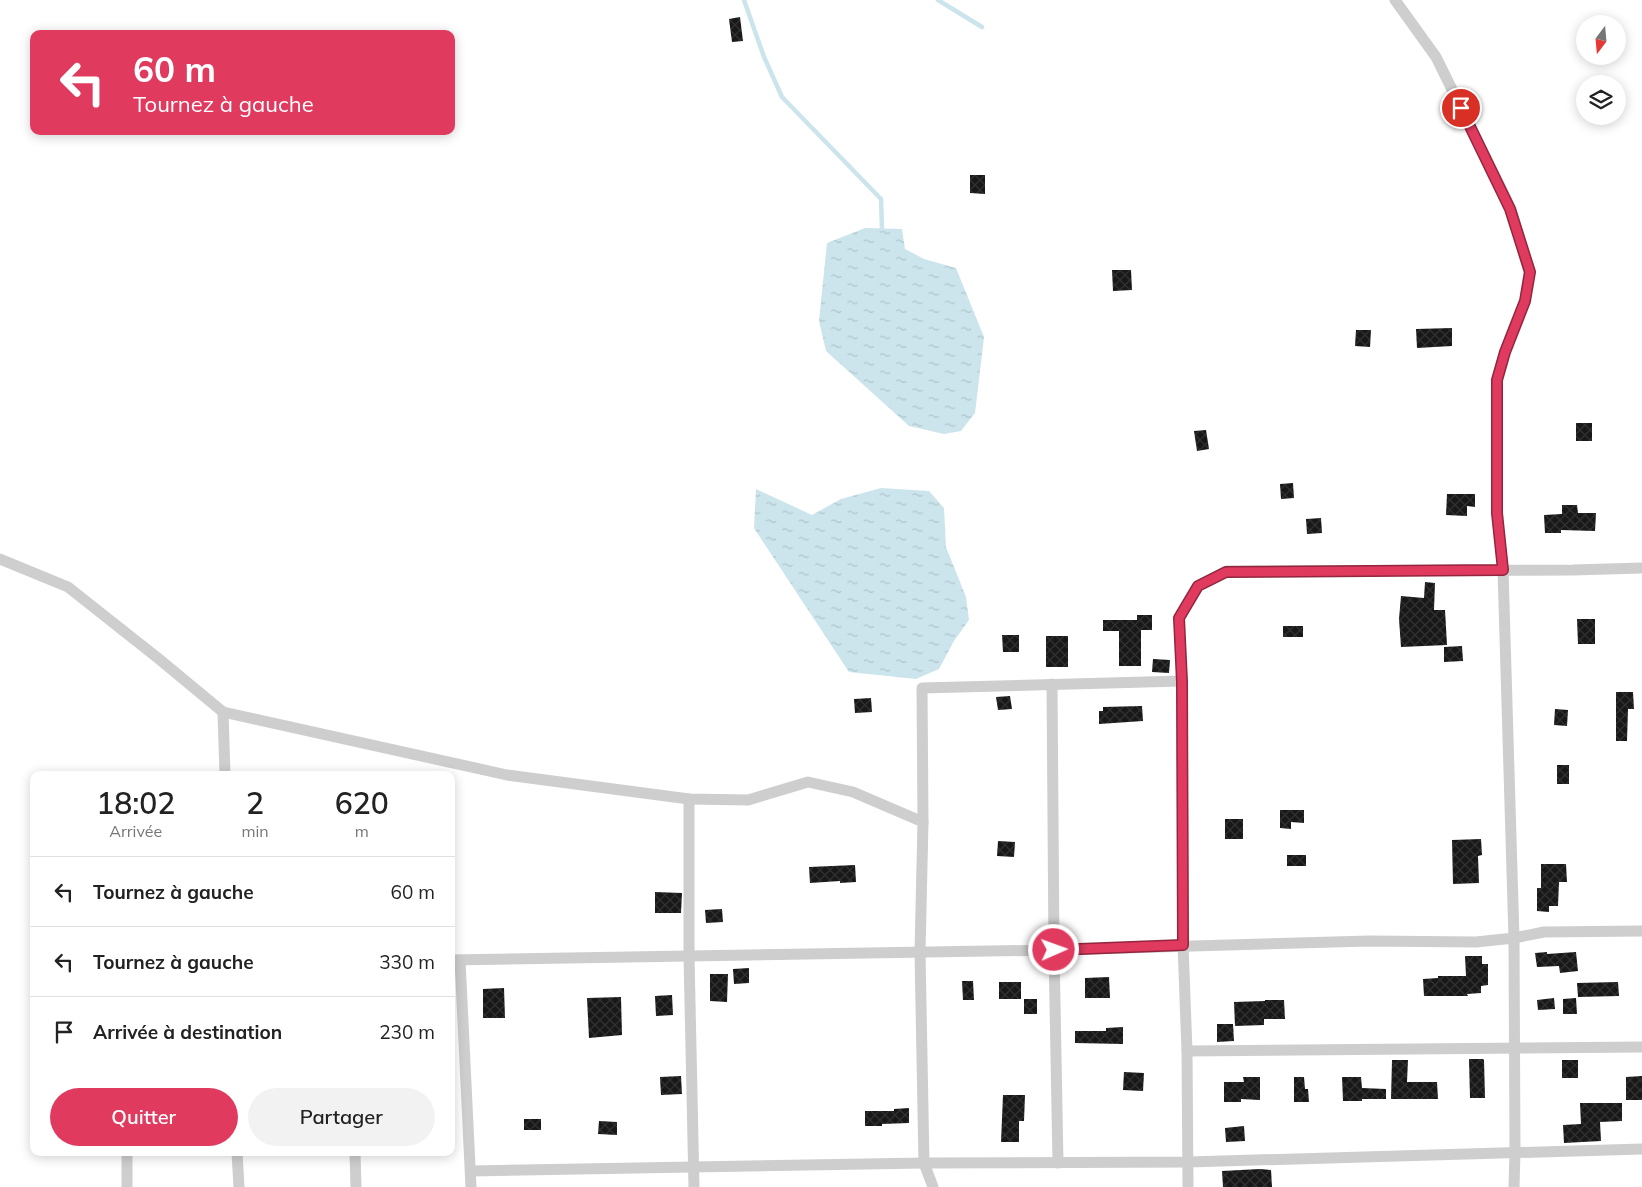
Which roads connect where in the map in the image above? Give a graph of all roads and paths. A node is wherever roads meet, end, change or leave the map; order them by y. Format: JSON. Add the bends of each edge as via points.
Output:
{"nodes":[{"id":1,"x":1395,"y":0,"type":"edge"},
{"id":2,"x":0,"y":559,"type":"edge"},
{"id":3,"x":1642,"y":568,"type":"edge"},
{"id":4,"x":1503,"y":570,"type":"junction"},
{"id":5,"x":1182,"y":682,"type":"junction"},
{"id":6,"x":1052,"y":684,"type":"junction"},
{"id":7,"x":223,"y":712,"type":"junction"},
{"id":8,"x":225,"y":771,"type":"edge"},
{"id":9,"x":689,"y":799,"type":"junction"},
{"id":10,"x":922,"y":822,"type":"junction"},
{"id":11,"x":1642,"y":931,"type":"edge"},
{"id":12,"x":1514,"y":938,"type":"junction"},
{"id":13,"x":1183,"y":945,"type":"junction"},
{"id":14,"x":1054,"y":950,"type":"junction"},
{"id":15,"x":920,"y":952,"type":"junction"},
{"id":16,"x":689,"y":956,"type":"junction"},
{"id":17,"x":456,"y":960,"type":"edge"},
{"id":18,"x":1642,"y":1046,"type":"edge"},
{"id":19,"x":1514,"y":1048,"type":"junction"},
{"id":20,"x":1187,"y":1051,"type":"junction"},
{"id":21,"x":1642,"y":1149,"type":"edge"},
{"id":22,"x":1515,"y":1152,"type":"junction"},
{"id":23,"x":127,"y":1156,"type":"edge"},
{"id":24,"x":237,"y":1156,"type":"edge"},
{"id":25,"x":355,"y":1156,"type":"edge"},
{"id":26,"x":1188,"y":1162,"type":"junction"},
{"id":27,"x":924,"y":1163,"type":"junction"},
{"id":28,"x":1058,"y":1163,"type":"junction"},
{"id":29,"x":694,"y":1168,"type":"junction"},
{"id":30,"x":471,"y":1171,"type":"junction"},
{"id":31,"x":127,"y":1187,"type":"edge"},
{"id":32,"x":239,"y":1187,"type":"edge"},
{"id":33,"x":356,"y":1187,"type":"edge"},
{"id":34,"x":471,"y":1187,"type":"edge"},
{"id":35,"x":694,"y":1187,"type":"edge"},
{"id":36,"x":933,"y":1187,"type":"edge"},
{"id":37,"x":1188,"y":1187,"type":"edge"},
{"id":38,"x":1514,"y":1187,"type":"edge"}],
"edges":[{"from":1,"to":4,"type":"street","via":[[1436,57],[1510,209],[1530,272],[1525,301],[1497,380],[1497,513]]},
{"from":2,"to":7,"type":"street","via":[[68,587]]},
{"from":3,"to":4,"type":"street"},
{"from":4,"to":5,"type":"street","via":[[1226,572],[1198,586],[1179,618]]},
{"from":4,"to":12,"type":"street"},
{"from":5,"to":6,"type":"street"},
{"from":5,"to":13,"type":"street"},
{"from":6,"to":10,"type":"street","via":[[922,688]]},
{"from":6,"to":14,"type":"street"},
{"from":7,"to":8,"type":"street"},
{"from":7,"to":9,"type":"street","via":[[507,775]]},
{"from":9,"to":10,"type":"street","via":[[748,800],[808,782],[854,792]]},
{"from":9,"to":16,"type":"street"},
{"from":10,"to":15,"type":"street"},
{"from":11,"to":12,"type":"street","via":[[1544,932]]},
{"from":12,"to":13,"type":"street","via":[[1476,942]]},
{"from":12,"to":19,"type":"street"},
{"from":13,"to":14,"type":"street"},
{"from":13,"to":20,"type":"street"},
{"from":14,"to":15,"type":"street"},
{"from":14,"to":28,"type":"street"},
{"from":15,"to":16,"type":"street"},
{"from":15,"to":27,"type":"street"},
{"from":16,"to":17,"type":"street"},
{"from":16,"to":29,"type":"street"},
{"from":17,"to":30,"type":"street"},
{"from":18,"to":19,"type":"street"},
{"from":19,"to":20,"type":"street"},
{"from":19,"to":22,"type":"street"},
{"from":20,"to":26,"type":"street"},
{"from":21,"to":22,"type":"street"},
{"from":22,"to":26,"type":"street"},
{"from":22,"to":38,"type":"street"},
{"from":23,"to":31,"type":"street"},
{"from":24,"to":32,"type":"street"},
{"from":25,"to":33,"type":"street"},
{"from":26,"to":28,"type":"street"},
{"from":26,"to":37,"type":"street"},
{"from":27,"to":28,"type":"street"},
{"from":27,"to":29,"type":"street"},
{"from":27,"to":36,"type":"street"},
{"from":29,"to":30,"type":"street"},
{"from":29,"to":35,"type":"street"},
{"from":30,"to":34,"type":"street"}]}
